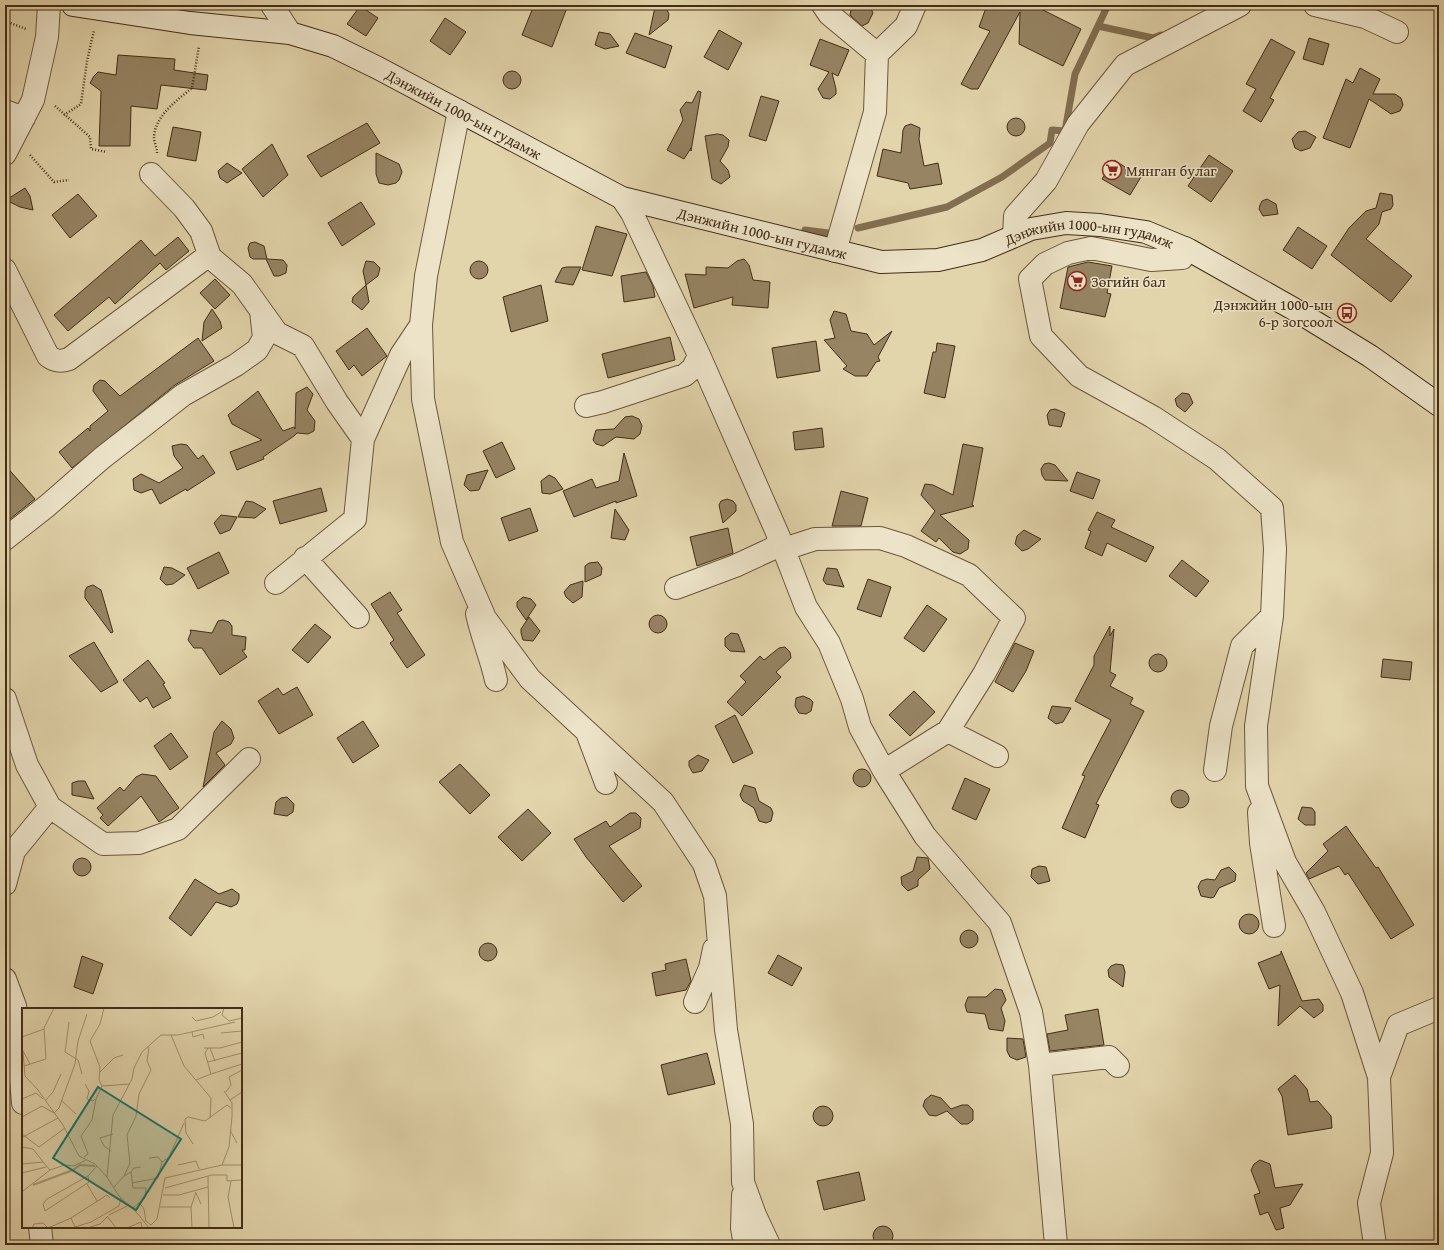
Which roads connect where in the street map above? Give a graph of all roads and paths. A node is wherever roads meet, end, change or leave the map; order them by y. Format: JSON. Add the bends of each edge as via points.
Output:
{"nodes":[{"id":1,"x":49,"y":5,"type":"edge"},
{"id":2,"x":73,"y":5,"type":"edge"},
{"id":3,"x":272,"y":5,"type":"edge"},
{"id":4,"x":823,"y":5,"type":"edge"},
{"id":5,"x":915,"y":5,"type":"edge"},
{"id":6,"x":1240,"y":5,"type":"edge"},
{"id":7,"x":1315,"y":5,"type":"edge"},
{"id":8,"x":117,"y":9,"type":"edge"},
{"id":9,"x":190,"y":23,"type":"junction"},
{"id":10,"x":1397,"y":32,"type":"dead end"},
{"id":11,"x":290,"y":33,"type":"junction"},
{"id":12,"x":877,"y":54,"type":"junction"},
{"id":13,"x":38,"y":83,"type":"junction"},
{"id":14,"x":459,"y":111,"type":"junction"},
{"id":15,"x":64,"y":115,"type":"junction"},
{"id":16,"x":15,"y":121,"type":"edge"},
{"id":17,"x":159,"y":124,"type":"dead end"},
{"id":18,"x":107,"y":152,"type":"dead end"},
{"id":19,"x":5,"y":154,"type":"edge"},
{"id":20,"x":151,"y":174,"type":"dead end"},
{"id":21,"x":69,"y":180,"type":"dead end"},
{"id":22,"x":622,"y":198,"type":"junction"},
{"id":23,"x":1014,"y":236,"type":"junction"},
{"id":24,"x":1185,"y":248,"type":"junction"},
{"id":25,"x":835,"y":251,"type":"junction"},
{"id":26,"x":210,"y":258,"type":"junction"},
{"id":27,"x":5,"y":270,"type":"edge"},
{"id":28,"x":261,"y":312,"type":"junction"},
{"id":29,"x":421,"y":325,"type":"junction"},
{"id":30,"x":699,"y":355,"type":"junction"},
{"id":31,"x":1439,"y":405,"type":"edge"},
{"id":32,"x":586,"y":406,"type":"dead end"},
{"id":33,"x":363,"y":439,"type":"junction"},
{"id":34,"x":5,"y":539,"type":"edge"},
{"id":35,"x":781,"y":543,"type":"junction"},
{"id":36,"x":305,"y":558,"type":"junction"},
{"id":37,"x":476,"y":578,"type":"junction"},
{"id":38,"x":276,"y":583,"type":"dead end"},
{"id":39,"x":676,"y":588,"type":"dead end"},
{"id":40,"x":1272,"y":616,"type":"junction"},
{"id":41,"x":358,"y":617,"type":"dead end"},
{"id":42,"x":496,"y":680,"type":"dead end"},
{"id":43,"x":5,"y":699,"type":"edge"},
{"id":44,"x":585,"y":728,"type":"junction"},
{"id":45,"x":948,"y":730,"type":"junction"},
{"id":46,"x":997,"y":756,"type":"dead end"},
{"id":47,"x":249,"y":760,"type":"dead end"},
{"id":48,"x":1215,"y":770,"type":"dead end"},
{"id":49,"x":884,"y":771,"type":"junction"},
{"id":50,"x":606,"y":783,"type":"dead end"},
{"id":51,"x":1257,"y":786,"type":"junction"},
{"id":52,"x":50,"y":808,"type":"junction"},
{"id":53,"x":5,"y":884,"type":"edge"},
{"id":54,"x":1274,"y":926,"type":"dead end"},
{"id":55,"x":718,"y":932,"type":"junction"},
{"id":56,"x":5,"y":979,"type":"edge"},
{"id":57,"x":695,"y":1002,"type":"dead end"},
{"id":58,"x":1439,"y":1008,"type":"edge"},
{"id":59,"x":1040,"y":1065,"type":"junction"},
{"id":60,"x":1118,"y":1066,"type":"dead end"},
{"id":61,"x":1379,"y":1077,"type":"junction"},
{"id":62,"x":22,"y":1091,"type":"edge"},
{"id":63,"x":743,"y":1182,"type":"junction"},
{"id":64,"x":40,"y":1228,"type":"edge"},
{"id":65,"x":42,"y":1245,"type":"edge"},
{"id":66,"x":745,"y":1245,"type":"edge"},
{"id":67,"x":769,"y":1245,"type":"edge"},
{"id":68,"x":1056,"y":1245,"type":"edge"},
{"id":69,"x":1375,"y":1245,"type":"edge"}],
"edges":[{"from":1,"to":13,"type":"street","via":[[47,37]]},
{"from":2,"to":8,"type":"street","name":"Дэнжийн 1000-ын гудамж"},
{"from":3,"to":11,"type":"street"},
{"from":4,"to":12,"type":"street","via":[[829,14]]},
{"from":5,"to":12,"type":"street","via":[[906,26]]},
{"from":6,"to":23,"type":"street","via":[[1125,65],[1078,124],[1046,181],[1016,216]]},
{"from":7,"to":10,"type":"street","via":[[1366,16]]},
{"from":8,"to":9,"type":"street","name":"Дэнжийн 1000-ын гудамж"},
{"from":8,"to":15,"type":"path","via":[[90,42],[81,104]]},
{"from":9,"to":11,"type":"street","name":"Дэнжийн 1000-ын гудамж"},
{"from":9,"to":17,"type":"path","via":[[199,45],[192,88],[169,106]]},
{"from":11,"to":14,"type":"street","name":"Дэнжийн 1000-ын гудамж","via":[[333,46]]},
{"from":12,"to":25,"type":"street","via":[[875,112]]},
{"from":13,"to":15,"type":"path"},
{"from":13,"to":16,"type":"street","via":[[33,100]]},
{"from":14,"to":22,"type":"street","name":"Дэнжийн 1000-ын гудамж"},
{"from":14,"to":29,"type":"street","via":[[426,276]]},
{"from":15,"to":18,"type":"path","via":[[90,137],[91,149]]},
{"from":16,"to":19,"type":"street"},
{"from":16,"to":21,"type":"path","via":[[33,160],[54,182]]},
{"from":20,"to":26,"type":"street","via":[[184,208],[201,231]]},
{"from":22,"to":25,"type":"street","name":"Дэнжийн 1000-ын гудамж"},
{"from":22,"to":30,"type":"street","via":[[632,213]]},
{"from":23,"to":24,"type":"street","name":"Дэнжийн 1000-ын гудамж","via":[[1031,229],[1066,223],[1100,224],[1146,232]]},
{"from":23,"to":25,"type":"street","name":"Дэнжийн 1000-ын гудамж","via":[[982,250],[938,260],[882,262]]},
{"from":24,"to":31,"type":"street","name":"Дэнжийн 1000-ын гудамж","via":[[1292,308],[1370,356]]},
{"from":24,"to":40,"type":"street","via":[[1182,258],[1151,260],[1091,248],[1068,253],[1046,264],[1030,279],[1041,336],[1079,376],[1153,417],[1217,459],[1272,508],[1275,549]]},
{"from":26,"to":27,"type":"street","via":[[205,258],[69,359],[61,361],[55,361],[48,356]]},
{"from":26,"to":28,"type":"street","via":[[242,284]]},
{"from":28,"to":33,"type":"street","via":[[277,333],[303,346]]},
{"from":28,"to":34,"type":"street","via":[[264,338],[257,350],[183,395]]},
{"from":29,"to":33,"type":"street","via":[[401,355]]},
{"from":29,"to":37,"type":"street","via":[[422,399],[444,506],[452,542]]},
{"from":30,"to":32,"type":"street","via":[[693,368],[685,375]]},
{"from":30,"to":35,"type":"street"},
{"from":33,"to":36,"type":"street","via":[[355,519]]},
{"from":35,"to":39,"type":"street","via":[[735,566]]},
{"from":35,"to":45,"type":"street","via":[[815,539],[880,538],[906,546],[969,575],[1014,618],[984,674]]},
{"from":35,"to":49,"type":"street","via":[[806,607],[830,642],[852,698],[860,727]]},
{"from":36,"to":38,"type":"street"},
{"from":36,"to":41,"type":"street"},
{"from":37,"to":42,"type":"street","via":[[481,635],[492,661]]},
{"from":37,"to":44,"type":"street","via":[[485,618],[530,679]]},
{"from":40,"to":48,"type":"street","via":[[1242,646],[1221,726]]},
{"from":40,"to":51,"type":"street","via":[[1256,726]]},
{"from":43,"to":52,"type":"street","via":[[27,766]]},
{"from":44,"to":50,"type":"street"},
{"from":44,"to":55,"type":"street","via":[[663,802],[704,864],[715,896]]},
{"from":45,"to":46,"type":"street"},
{"from":45,"to":49,"type":"street"},
{"from":47,"to":52,"type":"street","via":[[178,829],[139,843],[103,844]]},
{"from":49,"to":59,"type":"street","via":[[926,836],[1000,923],[1031,1012]]},
{"from":51,"to":54,"type":"street","via":[[1261,843]]},
{"from":51,"to":61,"type":"street","via":[[1285,862],[1314,912],[1352,993]]},
{"from":52,"to":53,"type":"street","via":[[14,851]]},
{"from":55,"to":57,"type":"street","via":[[710,968]]},
{"from":55,"to":63,"type":"street","via":[[726,1030],[742,1124]]},
{"from":56,"to":62,"type":"street","via":[[15,1006],[21,1039]]},
{"from":58,"to":61,"type":"street","via":[[1398,1025]]},
{"from":59,"to":60,"type":"street","via":[[1109,1057]]},
{"from":59,"to":68,"type":"street"},
{"from":61,"to":69,"type":"street","via":[[1382,1153],[1369,1203]]},
{"from":63,"to":66,"type":"street","via":[[742,1228]]},
{"from":63,"to":67,"type":"street"},
{"from":64,"to":65,"type":"street"}]}
